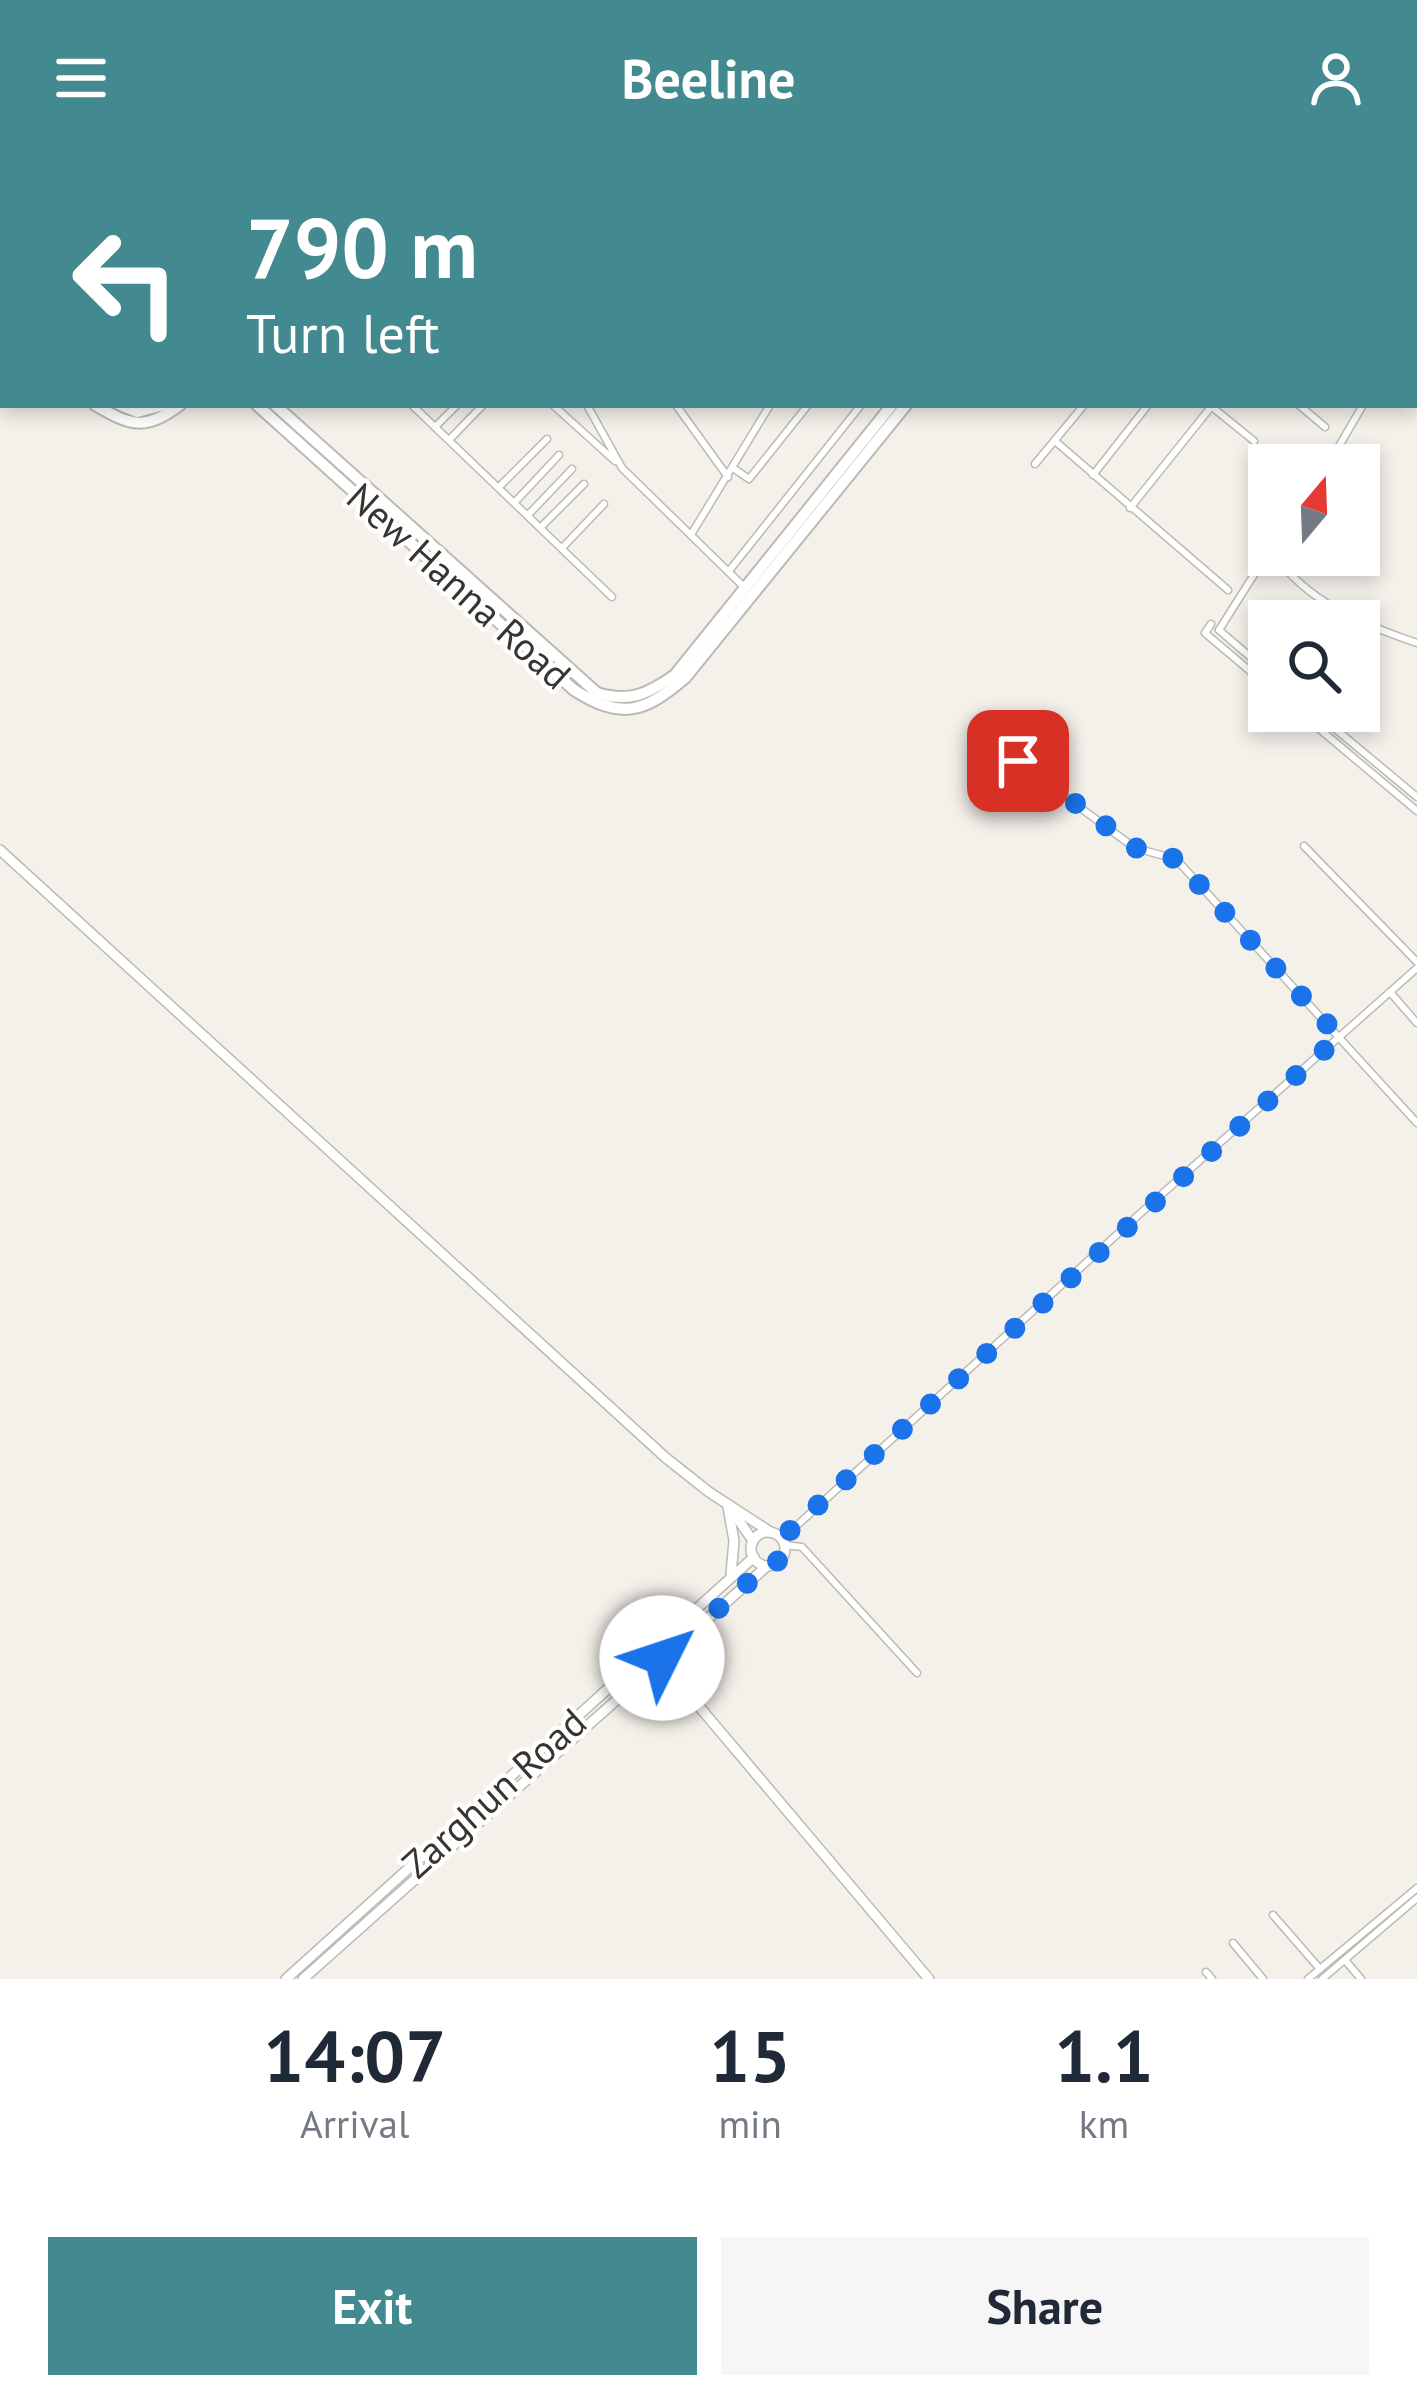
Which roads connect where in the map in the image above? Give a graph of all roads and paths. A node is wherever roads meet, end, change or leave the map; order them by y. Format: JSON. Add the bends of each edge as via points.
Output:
{"nodes":[{"id":1,"x":102,"y":408,"type":"edge"},
{"id":2,"x":175,"y":408,"type":"edge"},
{"id":3,"x":260,"y":408,"type":"edge"},
{"id":4,"x":278,"y":408,"type":"edge"},
{"id":5,"x":419,"y":408,"type":"edge"},
{"id":6,"x":454,"y":408,"type":"edge"},
{"id":7,"x":480,"y":408,"type":"edge"},
{"id":8,"x":556,"y":408,"type":"edge"},
{"id":9,"x":589,"y":408,"type":"edge"},
{"id":10,"x":678,"y":408,"type":"edge"},
{"id":11,"x":768,"y":408,"type":"edge"},
{"id":12,"x":806,"y":408,"type":"edge"},
{"id":13,"x":859,"y":408,"type":"edge"},
{"id":14,"x":890,"y":408,"type":"edge"},
{"id":15,"x":902,"y":408,"type":"edge"},
{"id":16,"x":1082,"y":408,"type":"edge"},
{"id":17,"x":1146,"y":408,"type":"edge"},
{"id":18,"x":1208,"y":408,"type":"edge"},
{"id":19,"x":1213,"y":408,"type":"edge"},
{"id":20,"x":1303,"y":408,"type":"edge"},
{"id":21,"x":1362,"y":408,"type":"edge"},
{"id":22,"x":435,"y":427,"type":"junction"},
{"id":23,"x":1325,"y":427,"type":"dead end"},
{"id":24,"x":547,"y":439,"type":"dead end"},
{"id":25,"x":449,"y":440,"type":"junction"},
{"id":26,"x":1055,"y":441,"type":"junction"},
{"id":27,"x":1254,"y":441,"type":"dead end"},
{"id":28,"x":1341,"y":444,"type":"edge"},
{"id":29,"x":559,"y":455,"type":"dead end"},
{"id":30,"x":1035,"y":464,"type":"dead end"},
{"id":31,"x":622,"y":468,"type":"junction"},
{"id":32,"x":572,"y":469,"type":"dead end"},
{"id":33,"x":730,"y":472,"type":"junction"},
{"id":34,"x":1093,"y":475,"type":"junction"},
{"id":35,"x":584,"y":484,"type":"dead end"},
{"id":36,"x":499,"y":487,"type":"junction"},
{"id":37,"x":515,"y":502,"type":"junction"},
{"id":38,"x":604,"y":504,"type":"dead end"},
{"id":39,"x":1130,"y":508,"type":"junction"},
{"id":40,"x":528,"y":515,"type":"junction"},
{"id":41,"x":541,"y":527,"type":"junction"},
{"id":42,"x":692,"y":533,"type":"junction"},
{"id":43,"x":563,"y":547,"type":"junction"},
{"id":44,"x":729,"y":571,"type":"junction"},
{"id":45,"x":1256,"y":576,"type":"edge"},
{"id":46,"x":1292,"y":576,"type":"edge"},
{"id":47,"x":1228,"y":590,"type":"dead end"},
{"id":48,"x":748,"y":592,"type":"junction"},
{"id":49,"x":612,"y":597,"type":"dead end"},
{"id":50,"x":1219,"y":630,"type":"junction"},
{"id":51,"x":1417,"y":643,"type":"edge"},
{"id":52,"x":1248,"y":655,"type":"edge"},
{"id":53,"x":1248,"y":669,"type":"edge"},
{"id":54,"x":1323,"y":732,"type":"edge"},
{"id":55,"x":1339,"y":732,"type":"edge"},
{"id":56,"x":1018,"y":761,"type":"dead end"},
{"id":57,"x":1417,"y":797,"type":"edge"},
{"id":58,"x":1417,"y":811,"type":"edge"},
{"id":59,"x":1304,"y":846,"type":"dead end"},
{"id":60,"x":0,"y":850,"type":"edge"},
{"id":61,"x":1417,"y":965,"type":"edge"},
{"id":62,"x":1390,"y":992,"type":"junction"},
{"id":63,"x":1417,"y":1023,"type":"edge"},
{"id":64,"x":1339,"y":1037,"type":"junction"},
{"id":65,"x":1417,"y":1123,"type":"edge"},
{"id":66,"x":725,"y":1504,"type":"junction"},
{"id":67,"x":780,"y":1539,"type":"junction"},
{"id":68,"x":754,"y":1541,"type":"junction"},
{"id":69,"x":754,"y":1557,"type":"junction"},
{"id":70,"x":767,"y":1566,"type":"junction"},
{"id":71,"x":729,"y":1579,"type":"junction"},
{"id":72,"x":659,"y":1653,"type":"junction"},
{"id":73,"x":917,"y":1673,"type":"dead end"},
{"id":74,"x":1417,"y":1888,"type":"edge"},
{"id":75,"x":1417,"y":1898,"type":"edge"},
{"id":76,"x":1273,"y":1915,"type":"dead end"},
{"id":77,"x":1233,"y":1943,"type":"dead end"},
{"id":78,"x":1343,"y":1955,"type":"junction"},
{"id":79,"x":1320,"y":1969,"type":"junction"},
{"id":80,"x":286,"y":1979,"type":"edge"},
{"id":81,"x":303,"y":1979,"type":"edge"},
{"id":82,"x":929,"y":1979,"type":"edge"},
{"id":83,"x":1263,"y":1979,"type":"edge"},
{"id":84,"x":1308,"y":1979,"type":"edge"},
{"id":85,"x":1322,"y":1979,"type":"edge"},
{"id":86,"x":1361,"y":1979,"type":"edge"}],
"edges":[{"from":1,"to":2,"type":"main road","via":[[139,425]]},
{"from":3,"to":48,"type":"main road","name":"New Hanna Road","via":[[598,705],[621,711],[664,696]]},
{"from":4,"to":48,"type":"main road","name":"New Hanna Road","via":[[597,693],[637,697],[675,675]]},
{"from":5,"to":22,"type":"street"},
{"from":6,"to":22,"type":"street"},
{"from":7,"to":25,"type":"street"},
{"from":8,"to":31,"type":"street"},
{"from":9,"to":31,"type":"street"},
{"from":10,"to":33,"type":"street"},
{"from":11,"to":33,"type":"street"},
{"from":12,"to":33,"type":"street","via":[[748,479]]},
{"from":13,"to":44,"type":"street"},
{"from":14,"to":48,"type":"main road","name":"New Hanna Road"},
{"from":15,"to":48,"type":"main road","name":"New Hanna Road"},
{"from":16,"to":26,"type":"street"},
{"from":17,"to":34,"type":"street"},
{"from":18,"to":39,"type":"street"},
{"from":19,"to":27,"type":"street"},
{"from":20,"to":23,"type":"street"},
{"from":21,"to":28,"type":"street"},
{"from":22,"to":25,"type":"street"},
{"from":24,"to":36,"type":"street"},
{"from":25,"to":36,"type":"street"},
{"from":26,"to":30,"type":"street"},
{"from":26,"to":34,"type":"street"},
{"from":29,"to":37,"type":"street"},
{"from":31,"to":42,"type":"street"},
{"from":32,"to":40,"type":"street"},
{"from":33,"to":42,"type":"street"},
{"from":34,"to":39,"type":"street"},
{"from":35,"to":41,"type":"street"},
{"from":36,"to":37,"type":"street"},
{"from":37,"to":40,"type":"street"},
{"from":38,"to":43,"type":"street"},
{"from":39,"to":47,"type":"street"},
{"from":40,"to":41,"type":"street"},
{"from":41,"to":43,"type":"street"},
{"from":42,"to":44,"type":"street"},
{"from":43,"to":49,"type":"street"},
{"from":44,"to":48,"type":"street"},
{"from":45,"to":50,"type":"street"},
{"from":46,"to":51,"type":"street","via":[[1365,624]]},
{"from":50,"to":52,"type":"street"},
{"from":50,"to":53,"type":"street","via":[[1211,624],[1205,633]]},
{"from":54,"to":58,"type":"street"},
{"from":55,"to":57,"type":"street"},
{"from":56,"to":64,"type":"street","via":[[1136,848],[1176,859]]},
{"from":59,"to":61,"type":"street"},
{"from":60,"to":66,"type":"street"},
{"from":61,"to":62,"type":"street"},
{"from":62,"to":63,"type":"street"},
{"from":62,"to":64,"type":"street"},
{"from":64,"to":65,"type":"street"},
{"from":64,"to":67,"type":"street"},
{"from":66,"to":67,"type":"street"},
{"from":66,"to":68,"type":"street"},
{"from":66,"to":71,"type":"street","via":[[735,1554]]},
{"from":67,"to":68,"type":"street","via":[[761,1534]]},
{"from":67,"to":70,"type":"street","via":[[782,1559]]},
{"from":67,"to":73,"type":"street","via":[[802,1547]]},
{"from":68,"to":69,"type":"street"},
{"from":69,"to":70,"type":"street"},
{"from":69,"to":71,"type":"street","name":"Zarghun Road"},
{"from":70,"to":72,"type":"street"},
{"from":71,"to":72,"type":"street","name":"Zarghun Road"},
{"from":72,"to":80,"type":"street","name":"Zarghun Road"},
{"from":72,"to":81,"type":"street"},
{"from":72,"to":82,"type":"street"},
{"from":74,"to":78,"type":"street"},
{"from":75,"to":78,"type":"street"},
{"from":76,"to":79,"type":"street"},
{"from":77,"to":83,"type":"street"},
{"from":78,"to":79,"type":"street"},
{"from":78,"to":85,"type":"street"},
{"from":78,"to":86,"type":"street"},
{"from":79,"to":84,"type":"street"}]}
